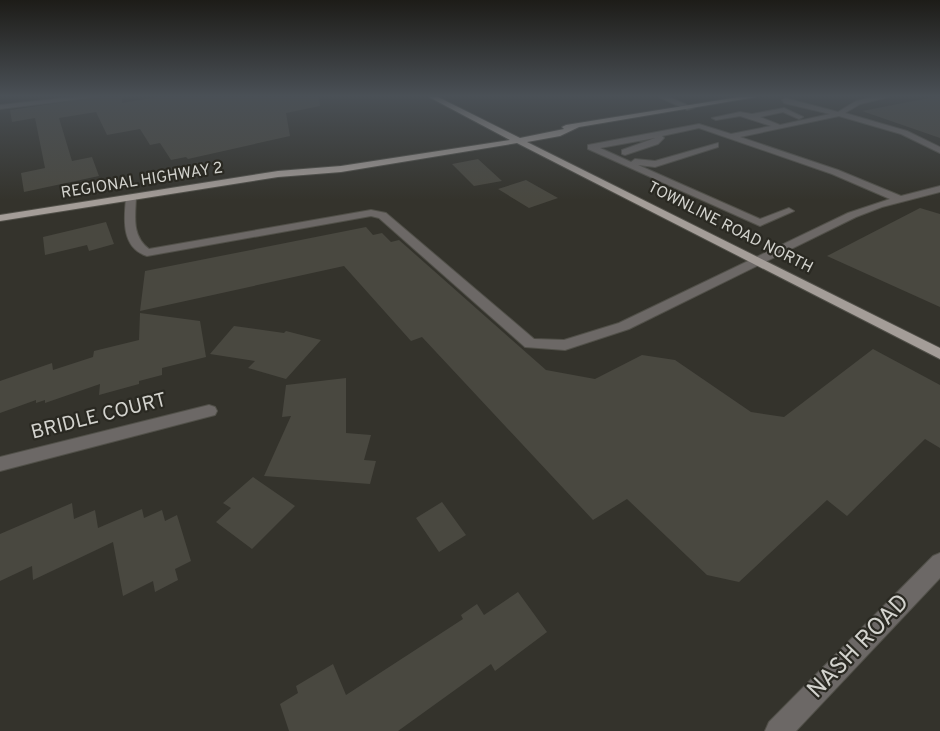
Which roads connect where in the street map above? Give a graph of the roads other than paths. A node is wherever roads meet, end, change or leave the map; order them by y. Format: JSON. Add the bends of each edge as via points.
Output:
{"nodes":[{"id":1,"x":497,"y":131,"type":"edge"},
{"id":2,"x":538,"y":131,"type":"edge"},
{"id":3,"x":564,"y":131,"type":"edge"},
{"id":4,"x":672,"y":131,"type":"edge"},
{"id":5,"x":716,"y":131,"type":"edge"},
{"id":6,"x":758,"y":131,"type":"edge"},
{"id":7,"x":899,"y":131,"type":"edge"},
{"id":8,"x":657,"y":134,"type":"junction"},
{"id":9,"x":504,"y":135,"type":"junction"},
{"id":10,"x":732,"y":136,"type":"junction"},
{"id":11,"x":517,"y":141,"type":"junction"},
{"id":12,"x":715,"y":145,"type":"dead end"},
{"id":13,"x":940,"y":150,"type":"edge"},
{"id":14,"x":290,"y":173,"type":"junction"},
{"id":15,"x":940,"y":189,"type":"edge"},
{"id":16,"x":131,"y":198,"type":"junction"},
{"id":17,"x":899,"y":199,"type":"junction"},
{"id":18,"x":789,"y":211,"type":"dead end"},
{"id":19,"x":0,"y":218,"type":"edge"},
{"id":20,"x":759,"y":262,"type":"junction"},
{"id":21,"x":940,"y":354,"type":"edge"},
{"id":22,"x":209,"y":411,"type":"dead end"},
{"id":23,"x":0,"y":464,"type":"edge"},
{"id":24,"x":940,"y":563,"type":"edge"},
{"id":25,"x":778,"y":731,"type":"edge"}],
"edges":[{"from":1,"to":9,"type":"main road","name":"TOWNLINE ROAD NORTH"},
{"from":2,"to":9,"type":"main road","name":"REGIONAL HIGHWAY 2"},
{"from":3,"to":11,"type":"main road","name":"REGIONAL HIGHWAY 2"},
{"from":4,"to":8,"type":"street"},
{"from":5,"to":10,"type":"street"},
{"from":6,"to":10,"type":"street"},
{"from":7,"to":13,"type":"street","via":[[919,137]]},
{"from":8,"to":12,"type":"street","via":[[660,138],[655,142],[625,152],[634,161],[655,165]]},
{"from":8,"to":18,"type":"street","via":[[591,147],[759,223]]},
{"from":9,"to":11,"type":"main road","name":"TOWNLINE ROAD NORTH"},
{"from":9,"to":14,"type":"main road","name":"REGIONAL HIGHWAY 2","via":[[354,158]]},
{"from":10,"to":17,"type":"street"},
{"from":11,"to":14,"type":"main road","name":"REGIONAL HIGHWAY 2","via":[[340,169]]},
{"from":11,"to":20,"type":"main road","name":"TOWNLINE ROAD NORTH"},
{"from":14,"to":16,"type":"main road","name":"REGIONAL HIGHWAY 2"},
{"from":15,"to":17,"type":"street"},
{"from":16,"to":19,"type":"main road","name":"REGIONAL HIGHWAY 2"},
{"from":16,"to":20,"type":"street","via":[[129,228],[136,246],[147,253],[370,213],[382,215],[530,344],[566,345],[624,326]]},
{"from":17,"to":20,"type":"street","via":[[852,215]]},
{"from":20,"to":21,"type":"main road","name":"TOWNLINE ROAD NORTH"},
{"from":22,"to":23,"type":"street","name":"BRIDLE COURT"},
{"from":24,"to":25,"type":"street","name":"NASH ROAD"}]}
